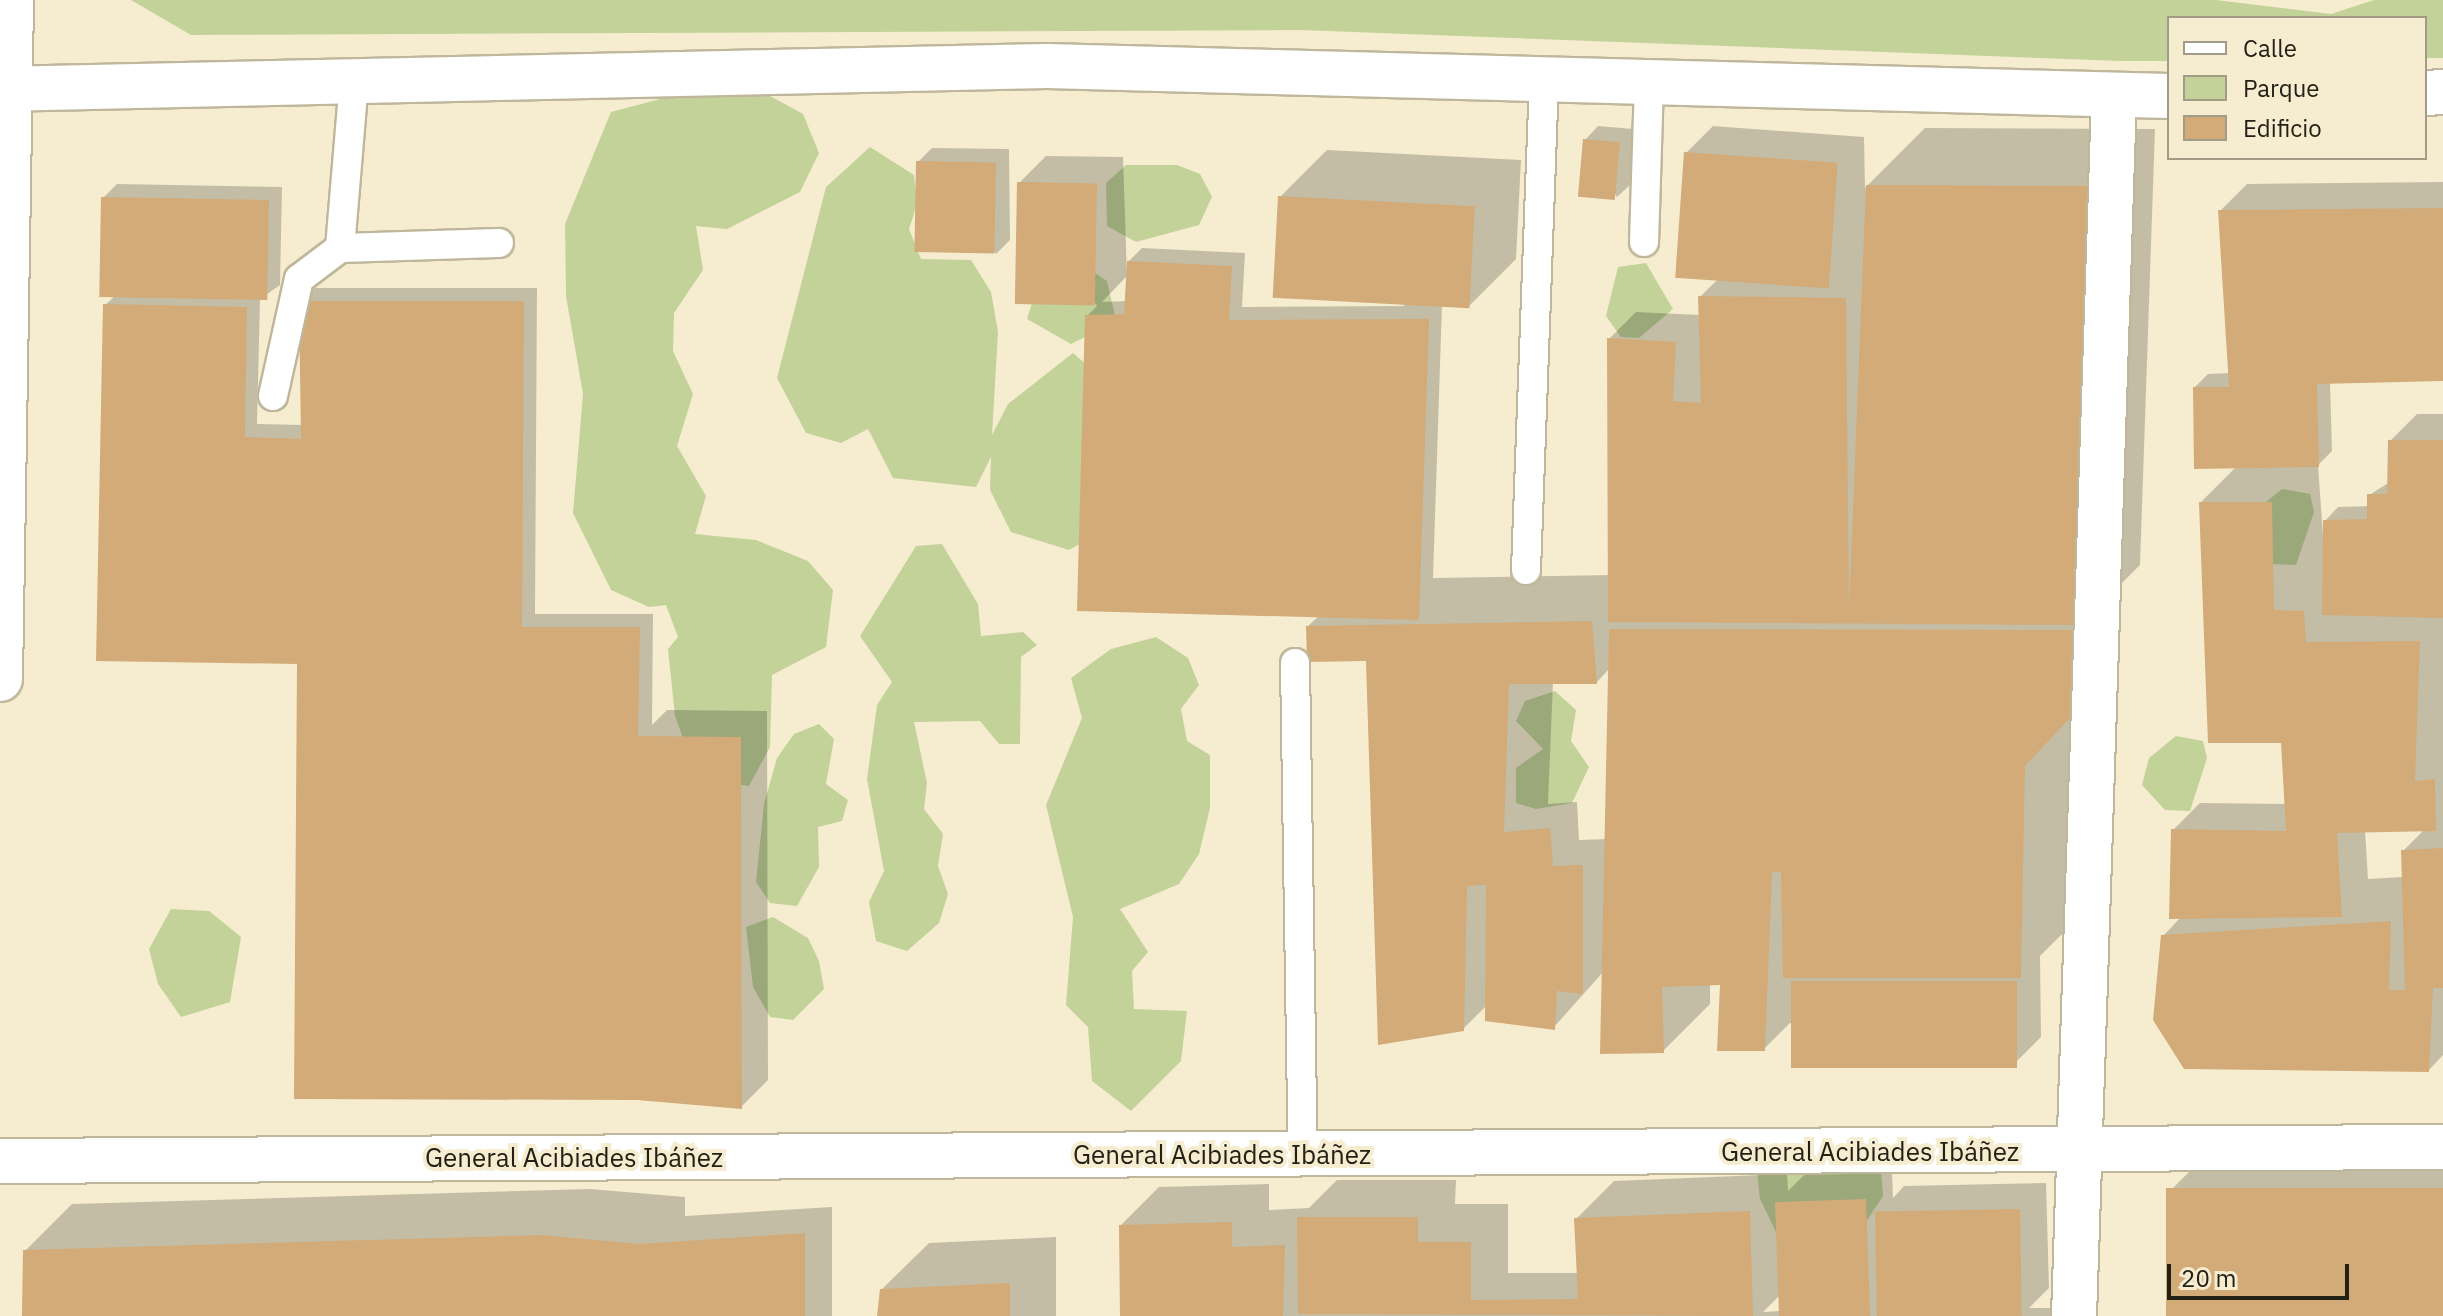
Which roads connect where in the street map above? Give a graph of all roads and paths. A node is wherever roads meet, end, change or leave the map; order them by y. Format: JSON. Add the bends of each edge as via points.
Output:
{"nodes":[{"id":1,"x":11,"y":0,"type":"edge"},
{"id":2,"x":354,"y":81,"type":"junction"},
{"id":3,"x":1544,"y":83,"type":"junction"},
{"id":4,"x":1649,"y":86,"type":"junction"},
{"id":5,"x":6,"y":89,"type":"edge"},
{"id":6,"x":2167,"y":96,"type":"edge"},
{"id":7,"x":2114,"y":97,"type":"junction"},
{"id":8,"x":1644,"y":242,"type":"dead end"},
{"id":9,"x":499,"y":243,"type":"dead end"},
{"id":10,"x":340,"y":248,"type":"junction"},
{"id":11,"x":273,"y":396,"type":"dead end"},
{"id":12,"x":1526,"y":570,"type":"dead end"},
{"id":13,"x":1295,"y":663,"type":"dead end"},
{"id":14,"x":0,"y":679,"type":"edge"},
{"id":15,"x":2443,"y":1147,"type":"edge"},
{"id":16,"x":2076,"y":1151,"type":"junction"},
{"id":17,"x":1303,"y":1155,"type":"junction"},
{"id":18,"x":0,"y":1161,"type":"edge"},
{"id":19,"x":2074,"y":1316,"type":"edge"}],
"edges":[{"from":1,"to":5,"type":"street"},
{"from":2,"to":3,"type":"street","via":[[1047,66]]},
{"from":2,"to":5,"type":"street"},
{"from":2,"to":10,"type":"lane"},
{"from":3,"to":4,"type":"street"},
{"from":3,"to":12,"type":"lane"},
{"from":4,"to":7,"type":"street"},
{"from":4,"to":8,"type":"lane"},
{"from":5,"to":14,"type":"street"},
{"from":6,"to":7,"type":"street"},
{"from":7,"to":16,"type":"street"},
{"from":9,"to":10,"type":"lane"},
{"from":10,"to":11,"type":"lane","via":[[299,279]]},
{"from":13,"to":17,"type":"lane"},
{"from":15,"to":16,"type":"street","name":"General Acibiades Ibáñez"},
{"from":16,"to":17,"type":"street","name":"General Acibiades Ibáñez"},
{"from":16,"to":19,"type":"street"},
{"from":17,"to":18,"type":"street","name":"General Acibiades Ibáñez"}]}
